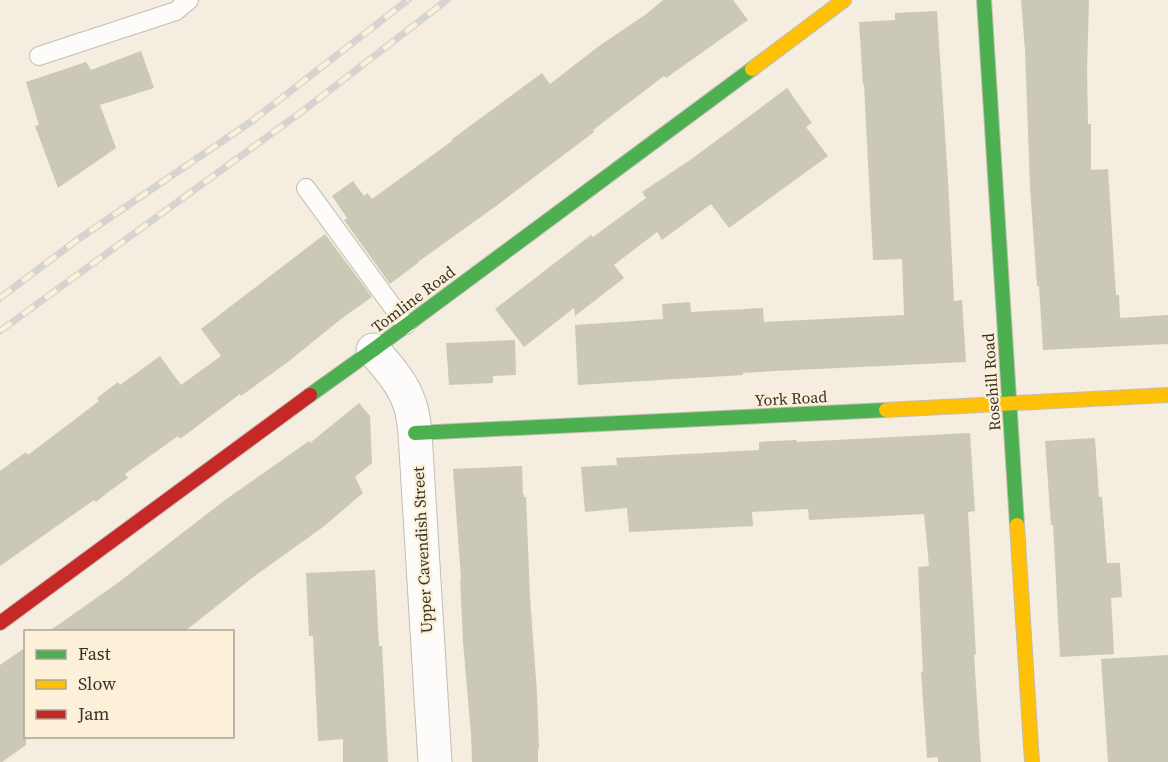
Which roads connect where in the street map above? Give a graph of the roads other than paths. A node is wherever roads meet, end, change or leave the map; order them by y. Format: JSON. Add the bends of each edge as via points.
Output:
{"nodes":[{"id":1,"x":189,"y":0,"type":"edge"},
{"id":2,"x":844,"y":0,"type":"edge"},
{"id":3,"x":984,"y":0,"type":"edge"},
{"id":4,"x":39,"y":56,"type":"dead end"},
{"id":5,"x":306,"y":188,"type":"dead end"},
{"id":6,"x":406,"y":325,"type":"junction"},
{"id":7,"x":373,"y":350,"type":"junction"},
{"id":8,"x":1168,"y":395,"type":"edge"},
{"id":9,"x":1009,"y":404,"type":"junction"},
{"id":10,"x":415,"y":433,"type":"junction"},
{"id":11,"x":0,"y":623,"type":"edge"},
{"id":12,"x":435,"y":762,"type":"edge"},
{"id":13,"x":1032,"y":762,"type":"edge"}],
"edges":[{"from":1,"to":4,"type":"lane","via":[[176,11]]},
{"from":2,"to":6,"type":"street","name":"Tomline Road"},
{"from":3,"to":9,"type":"street","name":"Rosehill Road"},
{"from":5,"to":6,"type":"lane"},
{"from":6,"to":7,"type":"street","name":"Tomline Road"},
{"from":7,"to":10,"type":"street","name":"Upper Cavendish Street","via":[[402,386]]},
{"from":7,"to":11,"type":"street","name":"Tomline Road"},
{"from":8,"to":9,"type":"street","name":"York Road"},
{"from":9,"to":10,"type":"street","name":"York Road"},
{"from":9,"to":13,"type":"street","name":"Rosehill Road"},
{"from":10,"to":12,"type":"street","name":"Upper Cavendish Street"}]}
